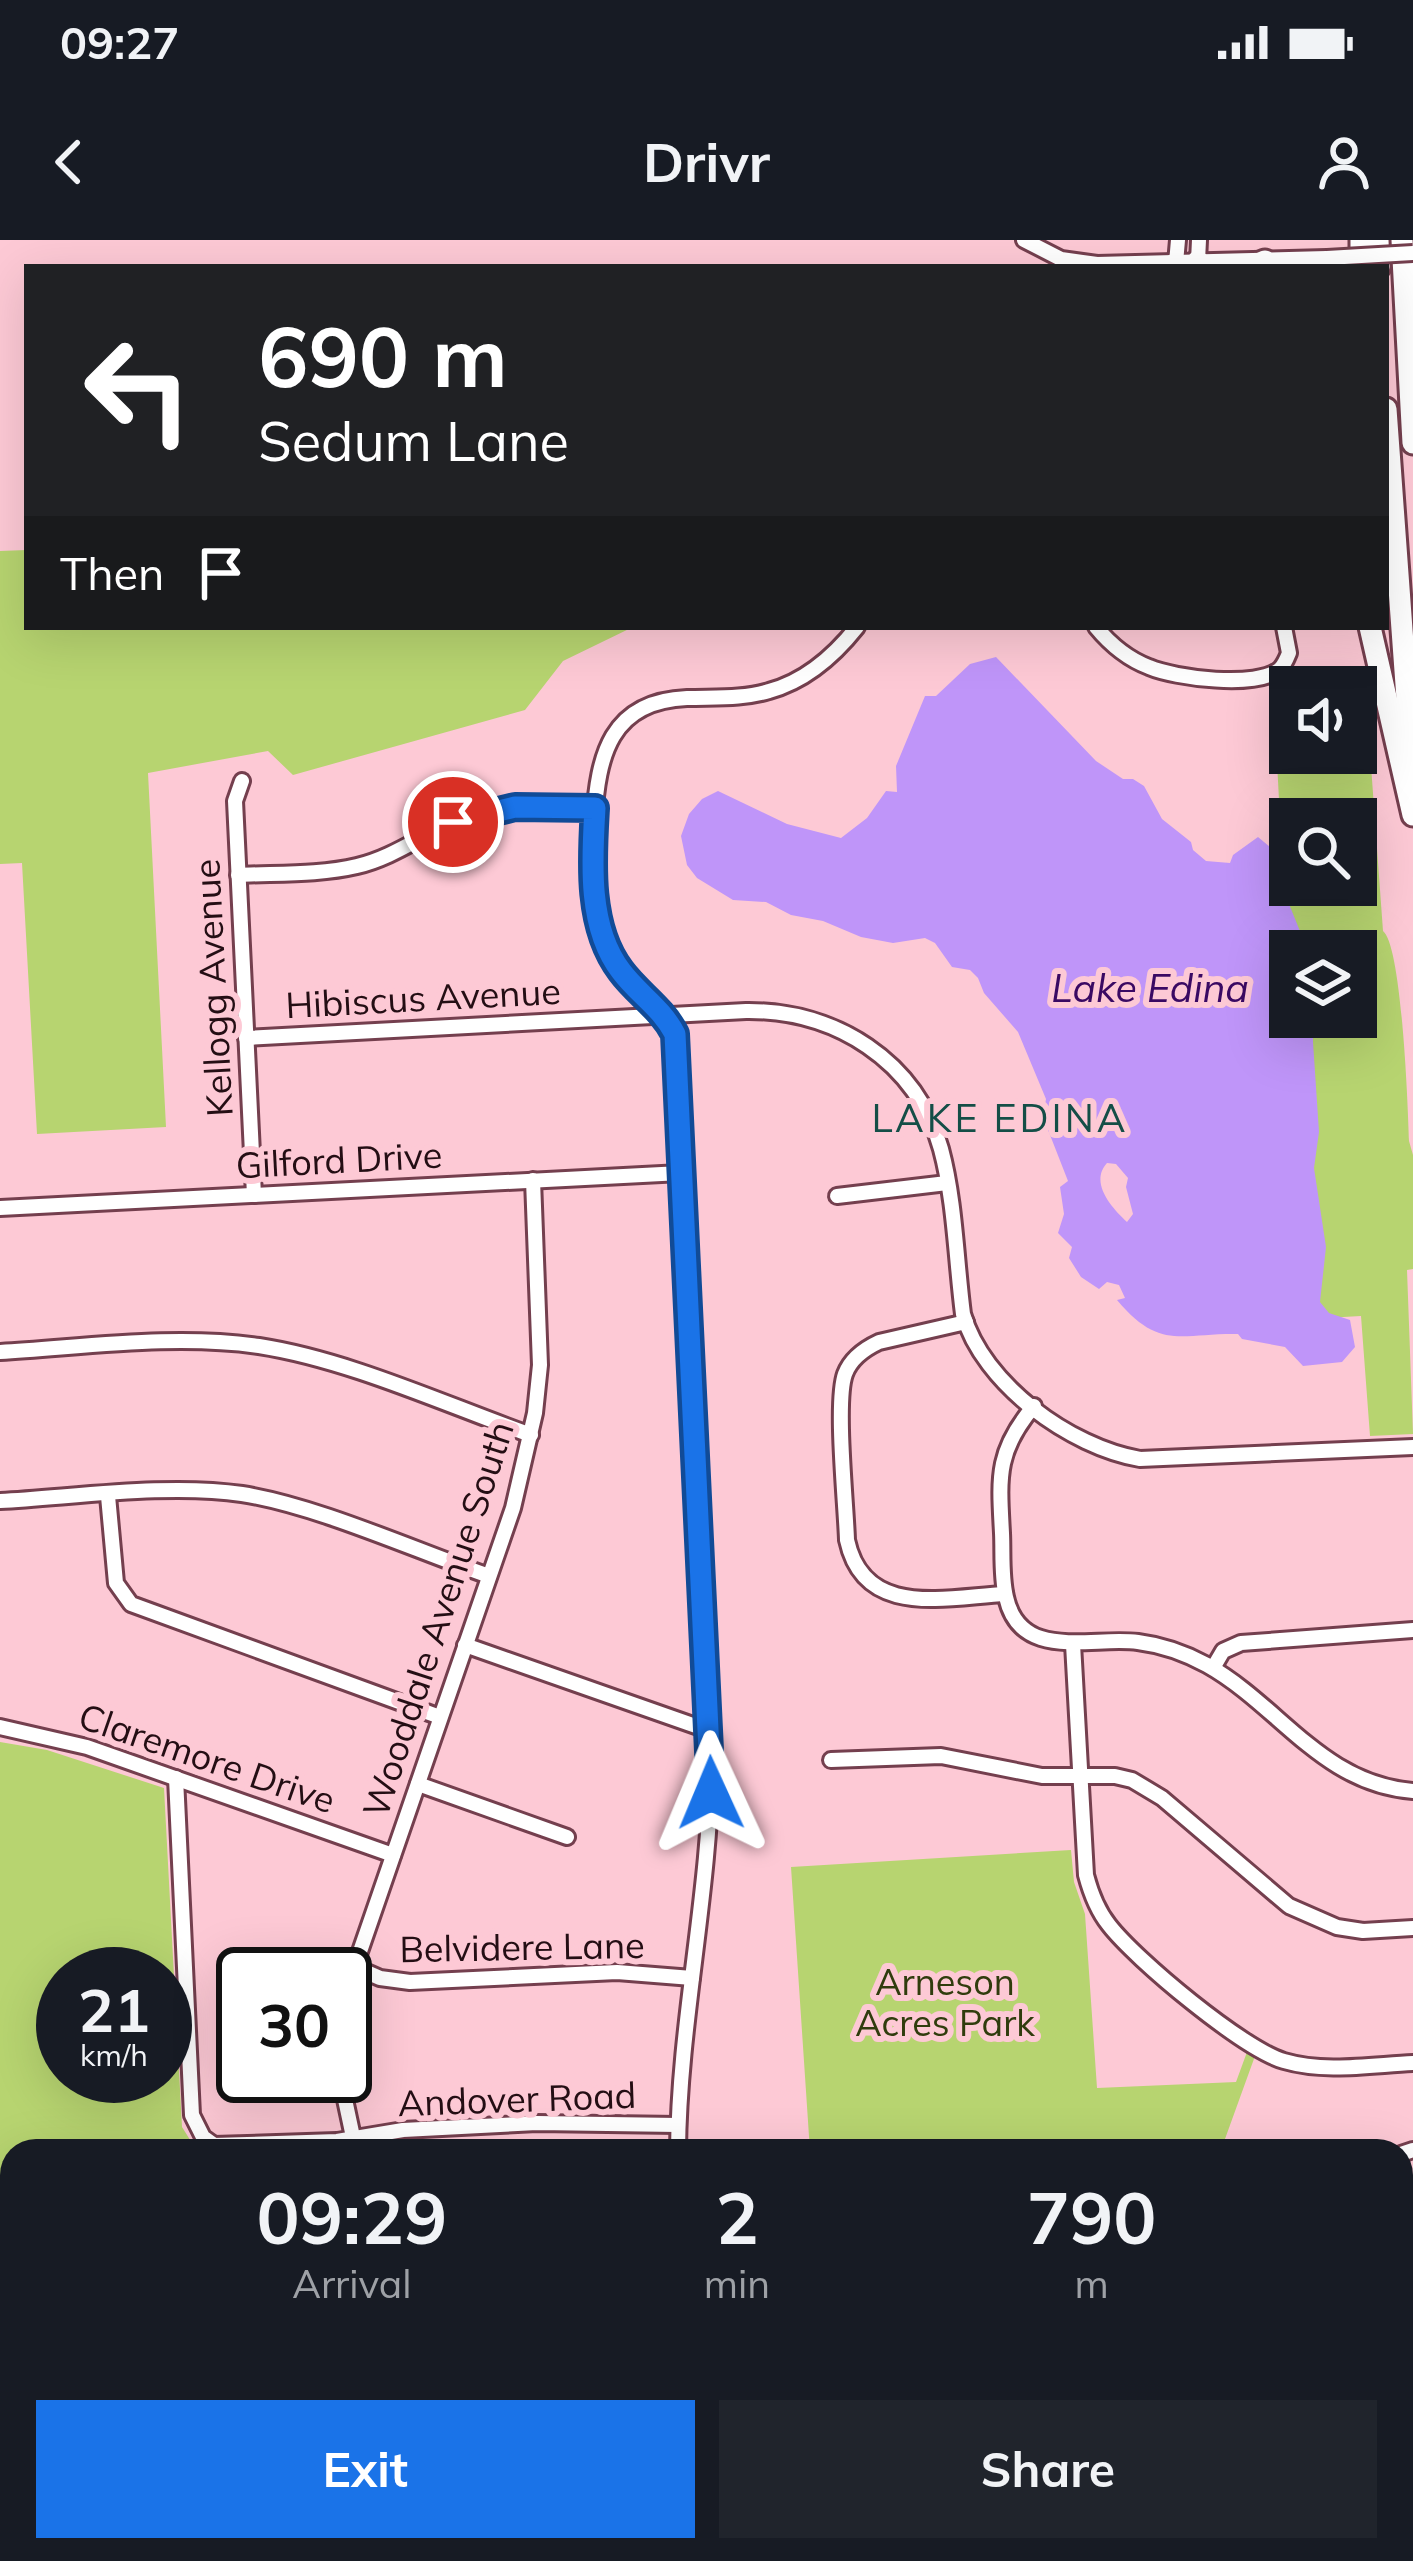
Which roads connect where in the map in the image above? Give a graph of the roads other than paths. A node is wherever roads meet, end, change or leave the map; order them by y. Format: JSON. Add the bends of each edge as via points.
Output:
{"nodes":[{"id":1,"x":1024,"y":240,"type":"edge"},
{"id":2,"x":1402,"y":240,"type":"edge"},
{"id":3,"x":1413,"y":253,"type":"edge"},
{"id":4,"x":1187,"y":256,"type":"edge"},
{"id":5,"x":1258,"y":264,"type":"edge"},
{"id":6,"x":1413,"y":443,"type":"edge"},
{"id":7,"x":1389,"y":450,"type":"edge"},
{"id":8,"x":854,"y":630,"type":"edge"},
{"id":9,"x":1099,"y":630,"type":"edge"},
{"id":10,"x":1285,"y":630,"type":"edge"},
{"id":11,"x":1371,"y":630,"type":"edge"},
{"id":12,"x":242,"y":781,"type":"dead end"},
{"id":13,"x":1413,"y":781,"type":"edge"},
{"id":14,"x":595,"y":808,"type":"junction"},
{"id":15,"x":1413,"y":815,"type":"edge"},
{"id":16,"x":238,"y":875,"type":"junction"},
{"id":17,"x":664,"y":1015,"type":"junction"},
{"id":18,"x":246,"y":1038,"type":"junction"},
{"id":19,"x":681,"y":1172,"type":"junction"},
{"id":20,"x":533,"y":1180,"type":"junction"},
{"id":21,"x":947,"y":1183,"type":"junction"},
{"id":22,"x":254,"y":1195,"type":"junction"},
{"id":23,"x":837,"y":1196,"type":"dead end"},
{"id":24,"x":0,"y":1208,"type":"edge"},
{"id":25,"x":966,"y":1322,"type":"junction"},
{"id":26,"x":0,"y":1352,"type":"edge"},
{"id":27,"x":1034,"y":1406,"type":"junction"},
{"id":28,"x":531,"y":1435,"type":"junction"},
{"id":29,"x":1413,"y":1447,"type":"edge"},
{"id":30,"x":108,"y":1496,"type":"junction"},
{"id":31,"x":0,"y":1501,"type":"edge"},
{"id":32,"x":489,"y":1576,"type":"junction"},
{"id":33,"x":1006,"y":1594,"type":"junction"},
{"id":34,"x":1413,"y":1630,"type":"edge"},
{"id":35,"x":1072,"y":1644,"type":"junction"},
{"id":36,"x":465,"y":1645,"type":"junction"},
{"id":37,"x":1213,"y":1668,"type":"junction"},
{"id":38,"x":440,"y":1717,"type":"junction"},
{"id":39,"x":0,"y":1726,"type":"edge"},
{"id":40,"x":710,"y":1731,"type":"junction"},
{"id":41,"x":831,"y":1760,"type":"dead end"},
{"id":42,"x":1079,"y":1777,"type":"junction"},
{"id":43,"x":176,"y":1778,"type":"junction"},
{"id":44,"x":418,"y":1784,"type":"junction"},
{"id":45,"x":1413,"y":1791,"type":"edge"},
{"id":46,"x":567,"y":1838,"type":"dead end"},
{"id":47,"x":393,"y":1855,"type":"junction"},
{"id":48,"x":1413,"y":1928,"type":"edge"},
{"id":49,"x":362,"y":1947,"type":"edge"},
{"id":50,"x":372,"y":1974,"type":"edge"},
{"id":51,"x":692,"y":1978,"type":"junction"},
{"id":52,"x":1413,"y":2062,"type":"edge"},
{"id":53,"x":345,"y":2103,"type":"edge"},
{"id":54,"x":678,"y":2126,"type":"junction"},
{"id":55,"x":206,"y":2139,"type":"edge"},
{"id":56,"x":353,"y":2139,"type":"edge"},
{"id":57,"x":377,"y":2139,"type":"edge"},
{"id":58,"x":678,"y":2139,"type":"edge"}],
"edges":[{"from":1,"to":4,"type":"street","via":[[1077,262]]},
{"from":2,"to":6,"type":"highway"},
{"from":3,"to":5,"type":"street","bridge":true},
{"from":4,"to":5,"type":"street"},
{"from":7,"to":13,"type":"highway"},
{"from":8,"to":14,"type":"street","via":[[815,670],[772,691],[664,700],[630,716],[600,761]]},
{"from":9,"to":10,"type":"street","via":[[1146,666],[1192,679],[1271,674],[1289,652]]},
{"from":11,"to":15,"type":"highway"},
{"from":12,"to":16,"type":"street","name":"Kellogg Avenue","via":[[235,800]]},
{"from":14,"to":16,"type":"street","via":[[483,813],[356,867]]},
{"from":14,"to":17,"type":"street","via":[[595,891],[611,956]]},
{"from":16,"to":18,"type":"street","name":"Kellogg Avenue"},
{"from":17,"to":18,"type":"street","name":"Hibiscus Avenue"},
{"from":17,"to":19,"type":"street","via":[[675,1034]]},
{"from":17,"to":21,"type":"street","name":"Hibiscus Avenue","via":[[774,1011],[850,1034],[893,1066],[923,1107]]},
{"from":18,"to":22,"type":"street","name":"Kellogg Avenue"},
{"from":19,"to":20,"type":"street","name":"Gilford Drive"},
{"from":19,"to":40,"type":"street"},
{"from":20,"to":22,"type":"street","name":"Gilford Drive"},
{"from":20,"to":28,"type":"street","name":"Wooddale Avenue South","via":[[540,1316]]},
{"from":21,"to":23,"type":"street"},
{"from":21,"to":25,"type":"street","name":"Hibiscus Avenue"},
{"from":22,"to":24,"type":"street","name":"Gilford Drive"},
{"from":25,"to":27,"type":"street","name":"Hibiscus Avenue","via":[[992,1369]]},
{"from":25,"to":33,"type":"street","via":[[879,1342],[848,1367],[841,1394],[847,1540],[869,1582],[898,1597]]},
{"from":26,"to":28,"type":"street","via":[[259,1346]]},
{"from":27,"to":29,"type":"street","name":"Hibiscus Avenue","via":[[1092,1447],[1140,1459]]},
{"from":27,"to":33,"type":"street","via":[[1001,1461]]},
{"from":28,"to":32,"type":"street","name":"Wooddale Avenue South"},
{"from":30,"to":31,"type":"street"},
{"from":30,"to":32,"type":"street","via":[[210,1491],[268,1499]]},
{"from":30,"to":38,"type":"street","via":[[116,1583],[131,1604]]},
{"from":32,"to":36,"type":"street","name":"Wooddale Avenue South"},
{"from":33,"to":35,"type":"street","via":[[1030,1634]]},
{"from":34,"to":37,"type":"street","via":[[1241,1643],[1223,1651]]},
{"from":35,"to":37,"type":"street","via":[[1137,1642]]},
{"from":35,"to":42,"type":"street"},
{"from":36,"to":38,"type":"street","name":"Wooddale Avenue South"},
{"from":36,"to":40,"type":"street"},
{"from":37,"to":45,"type":"street","via":[[1330,1765]]},
{"from":38,"to":44,"type":"street","name":"Wooddale Avenue South"},
{"from":39,"to":43,"type":"street","name":"Claremore Drive"},
{"from":40,"to":51,"type":"street"},
{"from":41,"to":42,"type":"street","via":[[941,1756]]},
{"from":42,"to":48,"type":"street","via":[[1115,1776],[1147,1788],[1312,1919],[1363,1931]]},
{"from":42,"to":52,"type":"street","via":[[1091,1896],[1128,1946],[1264,2054],[1308,2066]]},
{"from":43,"to":47,"type":"street","name":"Claremore Drive"},
{"from":43,"to":55,"type":"street","name":"Andover Road","via":[[192,2115]]},
{"from":44,"to":46,"type":"street"},
{"from":44,"to":47,"type":"street","name":"Wooddale Avenue South"},
{"from":47,"to":49,"type":"street","name":"Wooddale Avenue South"},
{"from":50,"to":51,"type":"street","name":"Belvidere Lane","via":[[410,1982],[617,1972]]},
{"from":51,"to":54,"type":"street"},
{"from":53,"to":56,"type":"street"},
{"from":54,"to":57,"type":"street","name":"Andover Road","via":[[537,2123],[416,2129]]},
{"from":54,"to":58,"type":"street"}]}
